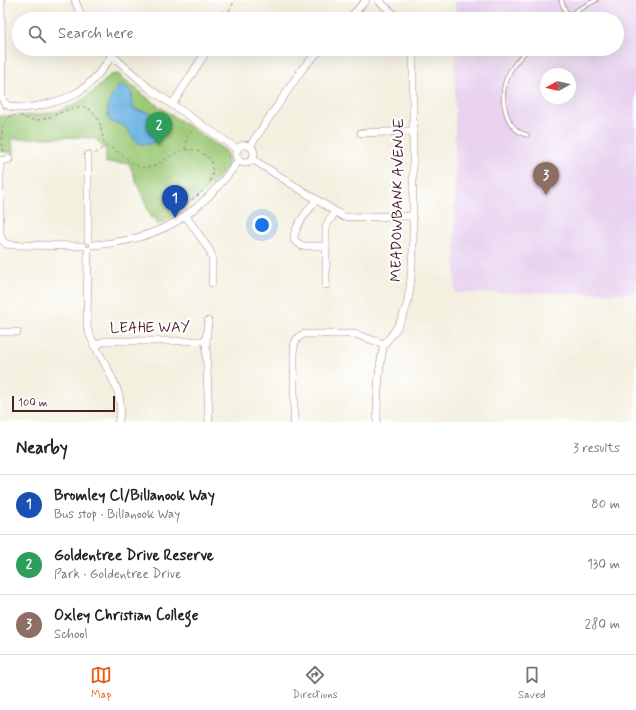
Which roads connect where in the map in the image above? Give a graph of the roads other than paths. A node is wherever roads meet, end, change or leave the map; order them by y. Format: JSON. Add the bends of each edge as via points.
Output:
{"nodes":[{"id":1,"x":1,"y":0,"type":"edge"},
{"id":2,"x":75,"y":0,"type":"edge"},
{"id":3,"x":366,"y":0,"type":"edge"},
{"id":4,"x":378,"y":0,"type":"edge"},
{"id":5,"x":561,"y":0,"type":"edge"},
{"id":6,"x":596,"y":0,"type":"edge"},
{"id":7,"x":79,"y":12,"type":"edge"},
{"id":8,"x":355,"y":12,"type":"edge"},
{"id":9,"x":391,"y":12,"type":"edge"},
{"id":10,"x":566,"y":12,"type":"edge"},
{"id":11,"x":573,"y":12,"type":"edge"},
{"id":12,"x":112,"y":56,"type":"joint"},
{"id":13,"x":204,"y":56,"type":"edge"},
{"id":14,"x":315,"y":56,"type":"edge"},
{"id":15,"x":413,"y":56,"type":"edge"},
{"id":16,"x":522,"y":56,"type":"edge"},
{"id":17,"x":172,"y":105,"type":"junction"},
{"id":18,"x":413,"y":131,"type":"junction"},
{"id":19,"x":361,"y":133,"type":"dead end"},
{"id":20,"x":527,"y":135,"type":"dead end"},
{"id":21,"x":250,"y":146,"type":"junction"},
{"id":22,"x":237,"y":149,"type":"junction"},
{"id":23,"x":91,"y":155,"type":"road end"},
{"id":24,"x":252,"y":159,"type":"junction"},
{"id":25,"x":4,"y":160,"type":"edge"},
{"id":26,"x":239,"y":160,"type":"junction"},
{"id":27,"x":316,"y":200,"type":"junction"},
{"id":28,"x":335,"y":212,"type":"junction"},
{"id":29,"x":186,"y":216,"type":"junction"},
{"id":30,"x":413,"y":216,"type":"junction"},
{"id":31,"x":1,"y":240,"type":"edge"},
{"id":32,"x":88,"y":245,"type":"junction"},
{"id":33,"x":326,"y":246,"type":"junction"},
{"id":34,"x":212,"y":283,"type":"dead end"},
{"id":35,"x":326,"y":285,"type":"dead end"},
{"id":36,"x":208,"y":321,"type":"dead end"},
{"id":37,"x":0,"y":332,"type":"edge"},
{"id":38,"x":17,"y":332,"type":"dead end"},
{"id":39,"x":206,"y":341,"type":"junction"},
{"id":40,"x":384,"y":344,"type":"junction"},
{"id":41,"x":94,"y":346,"type":"junction"},
{"id":42,"x":118,"y":422,"type":"edge"},
{"id":43,"x":209,"y":422,"type":"edge"},
{"id":44,"x":294,"y":422,"type":"edge"},
{"id":45,"x":377,"y":422,"type":"edge"}],
"edges":[{"from":1,"to":12,"type":"street","via":[[2,97],[8,106],[38,106],[67,98],[88,85]]},
{"from":2,"to":7,"type":"street"},
{"from":3,"to":8,"type":"street"},
{"from":4,"to":9,"type":"street"},
{"from":5,"to":10,"type":"lane"},
{"from":6,"to":11,"type":"lane"},
{"from":12,"to":17,"type":"street"},
{"from":13,"to":17,"type":"street"},
{"from":14,"to":21,"type":"street","via":[[298,74]]},
{"from":15,"to":18,"type":"street","name":"MEADOWBANK AVENUE"},
{"from":16,"to":20,"type":"lane","via":[[506,79],[505,92],[507,117],[512,128]]},
{"from":17,"to":22,"type":"street"},
{"from":18,"to":19,"type":"street"},
{"from":18,"to":30,"type":"street","name":"MEADOWBANK AVENUE"},
{"from":21,"to":22,"type":"street","via":[[244,145]]},
{"from":21,"to":24,"type":"street","via":[[254,152]]},
{"from":22,"to":26,"type":"street"},
{"from":23,"to":32,"type":"street"},
{"from":24,"to":26,"type":"street","via":[[244,163]]},
{"from":24,"to":27,"type":"street"},
{"from":25,"to":31,"type":"street"},
{"from":26,"to":29,"type":"street","via":[[224,182]]},
{"from":27,"to":28,"type":"street"},
{"from":27,"to":33,"type":"street","via":[[296,228],[294,239],[302,246]]},
{"from":28,"to":30,"type":"street","via":[[344,217],[354,218]]},
{"from":28,"to":33,"type":"street","via":[[326,226]]},
{"from":29,"to":32,"type":"street","via":[[156,233],[141,238]]},
{"from":29,"to":34,"type":"street","via":[[210,251]]},
{"from":30,"to":40,"type":"street","name":"MEADOWBANK AVENUE","via":[[408,306],[402,322]]},
{"from":31,"to":32,"type":"street","via":[[13,245]]},
{"from":32,"to":41,"type":"street","via":[[87,327]]},
{"from":33,"to":35,"type":"street"},
{"from":36,"to":39,"type":"street"},
{"from":37,"to":38,"type":"street"},
{"from":39,"to":41,"type":"street","name":"LEAHE WAY","via":[[105,341]]},
{"from":39,"to":43,"type":"street"},
{"from":40,"to":44,"type":"street","via":[[355,334],[304,334],[298,337],[294,342]]},
{"from":40,"to":45,"type":"street","via":[[378,365]]},
{"from":41,"to":42,"type":"street","via":[[113,380],[120,408]]}]}
